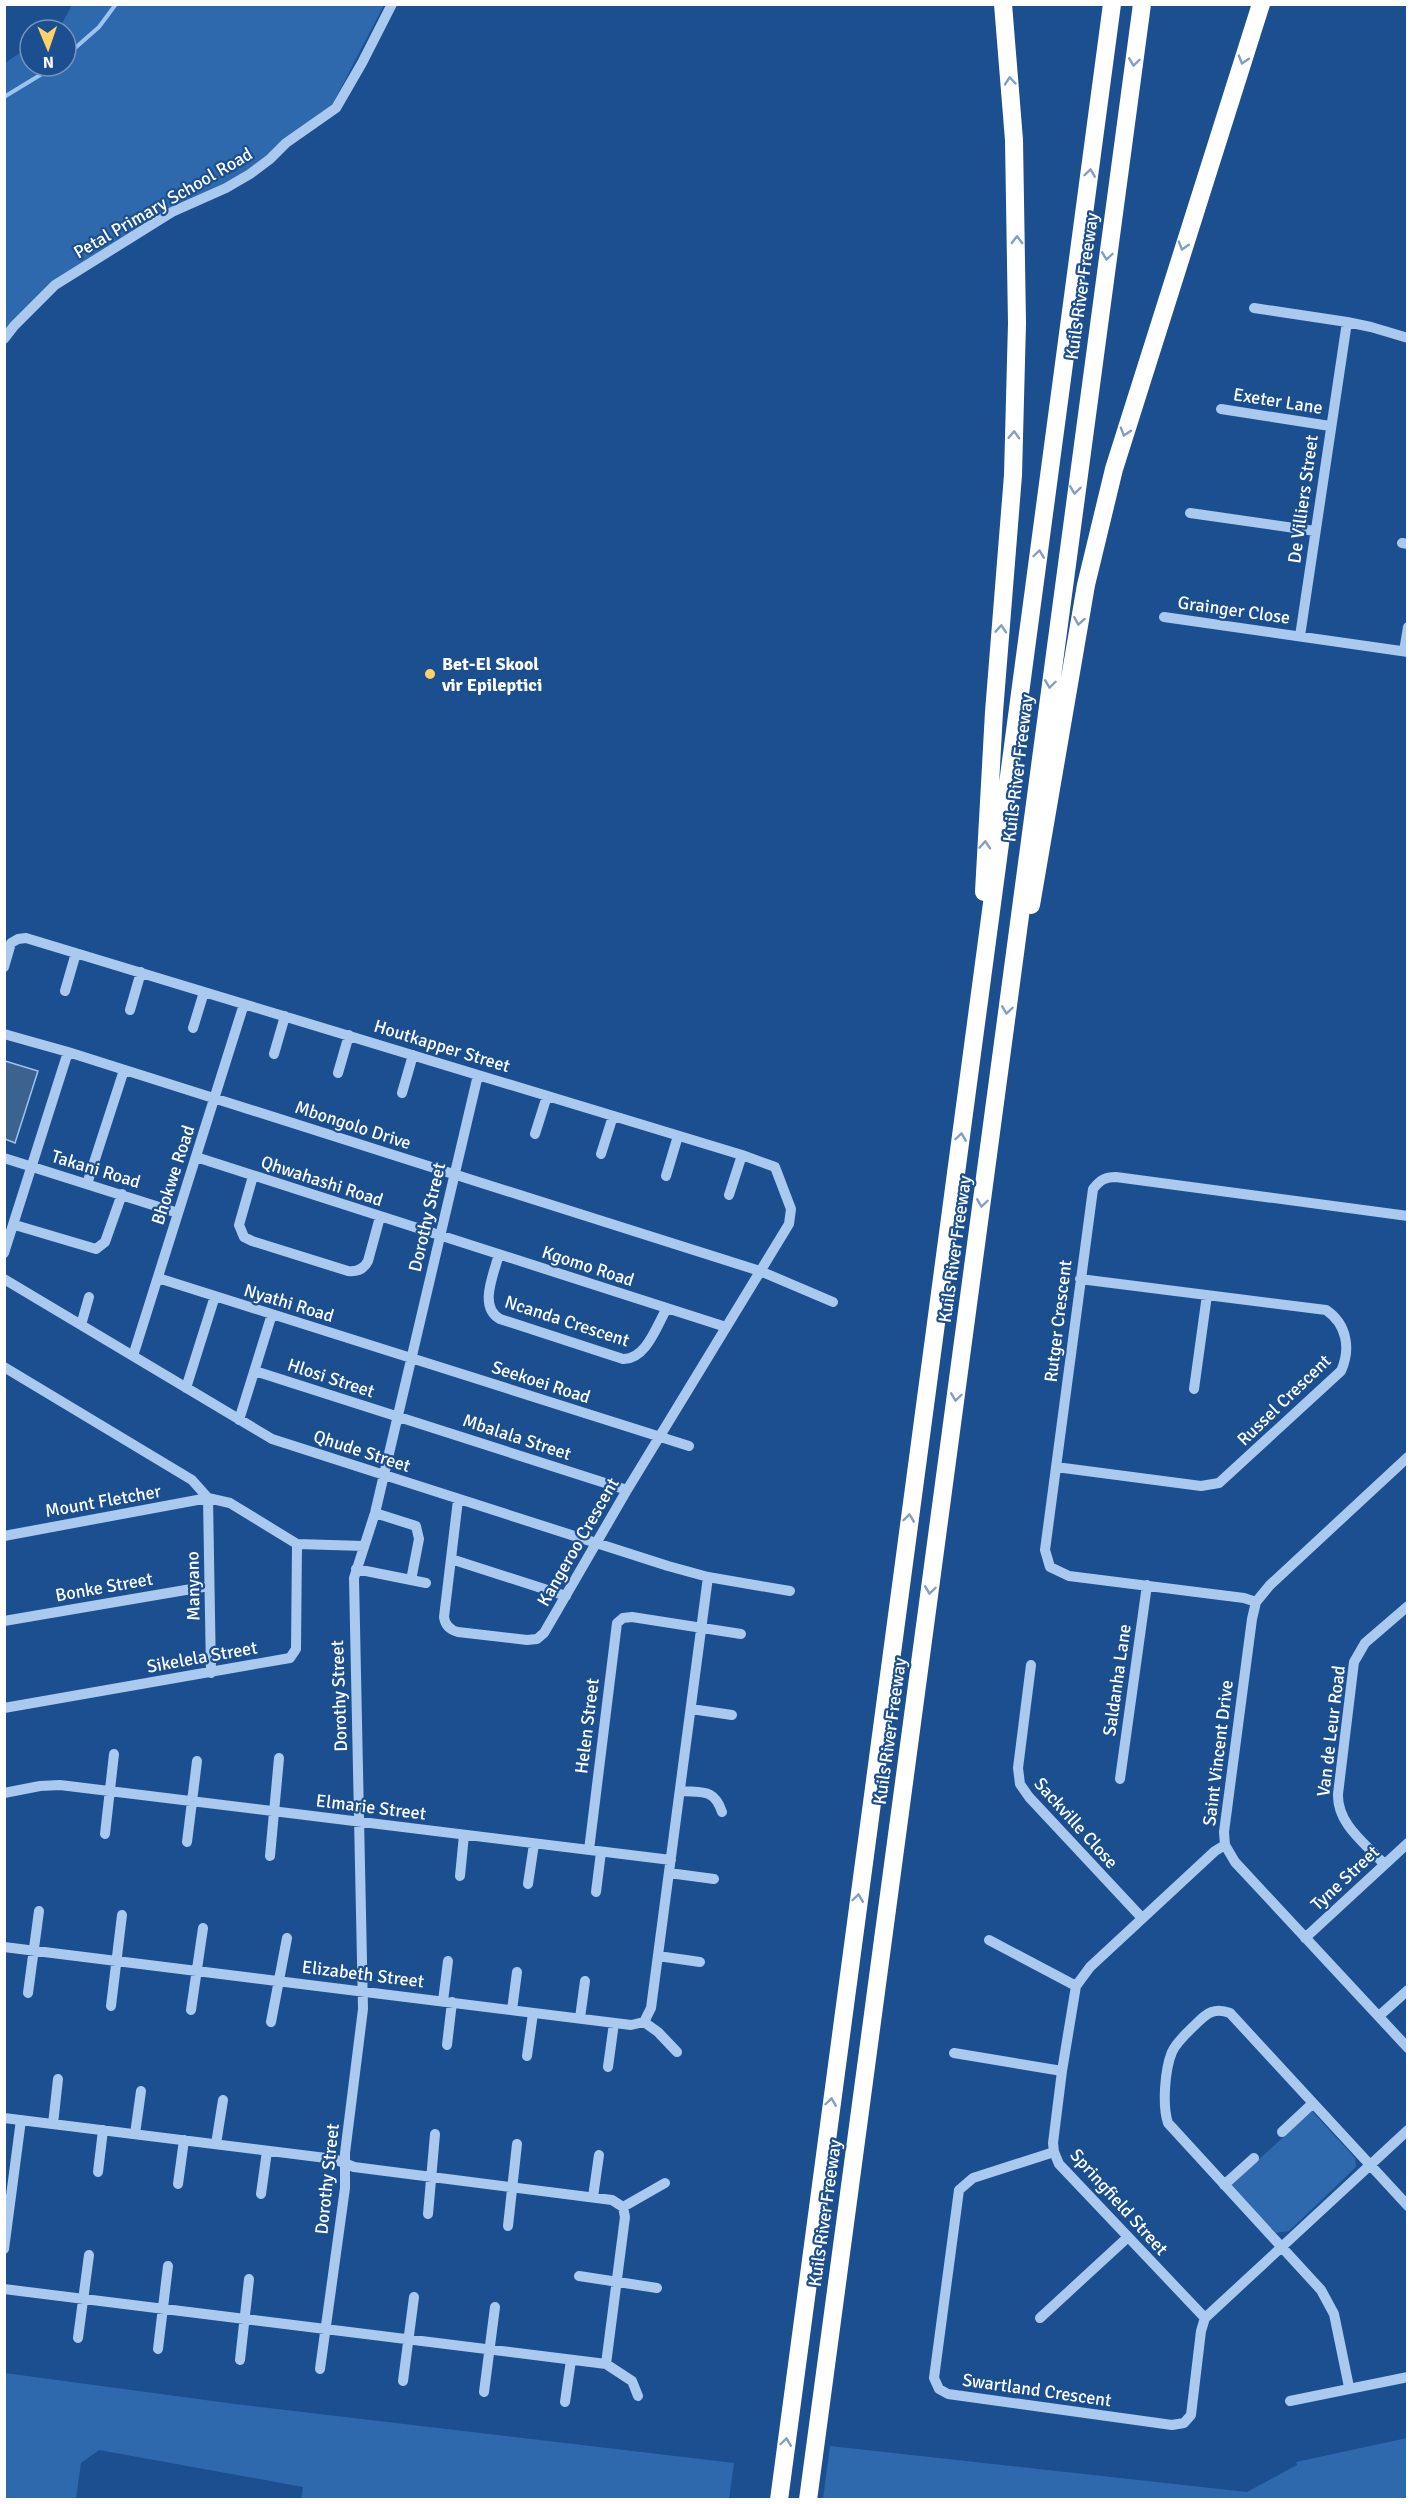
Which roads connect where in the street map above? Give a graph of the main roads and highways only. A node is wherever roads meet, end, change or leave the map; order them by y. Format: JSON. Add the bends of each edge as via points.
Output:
{"nodes":[{"id":1,"x":1004,"y":4,"type":"edge"},
{"id":2,"x":1112,"y":4,"type":"edge"},
{"id":3,"x":1142,"y":4,"type":"edge"},
{"id":4,"x":1261,"y":4,"type":"edge"},
{"id":5,"x":987,"y":945,"type":"junction"},
{"id":6,"x":1015,"y":952,"type":"junction"},
{"id":7,"x":779,"y":2499,"type":"edge"},
{"id":8,"x":808,"y":2499,"type":"edge"}],
"edges":[{"from":5,"to":1,"type":"highway","one_way":true,"via":[[984,864],[1013,476],[1017,323],[1014,140]]},
{"from":5,"to":2,"type":"highway","name":"Kuils River Freeway","one_way":true},
{"from":3,"to":6,"type":"highway","name":"Kuils River Freeway","one_way":true},
{"from":4,"to":6,"type":"highway","one_way":true,"via":[[1114,469],[1086,585],[1037,881]]},
{"from":7,"to":5,"type":"highway","name":"Kuils River Freeway","one_way":true},
{"from":6,"to":8,"type":"highway","name":"Kuils River Freeway","one_way":true}]}
